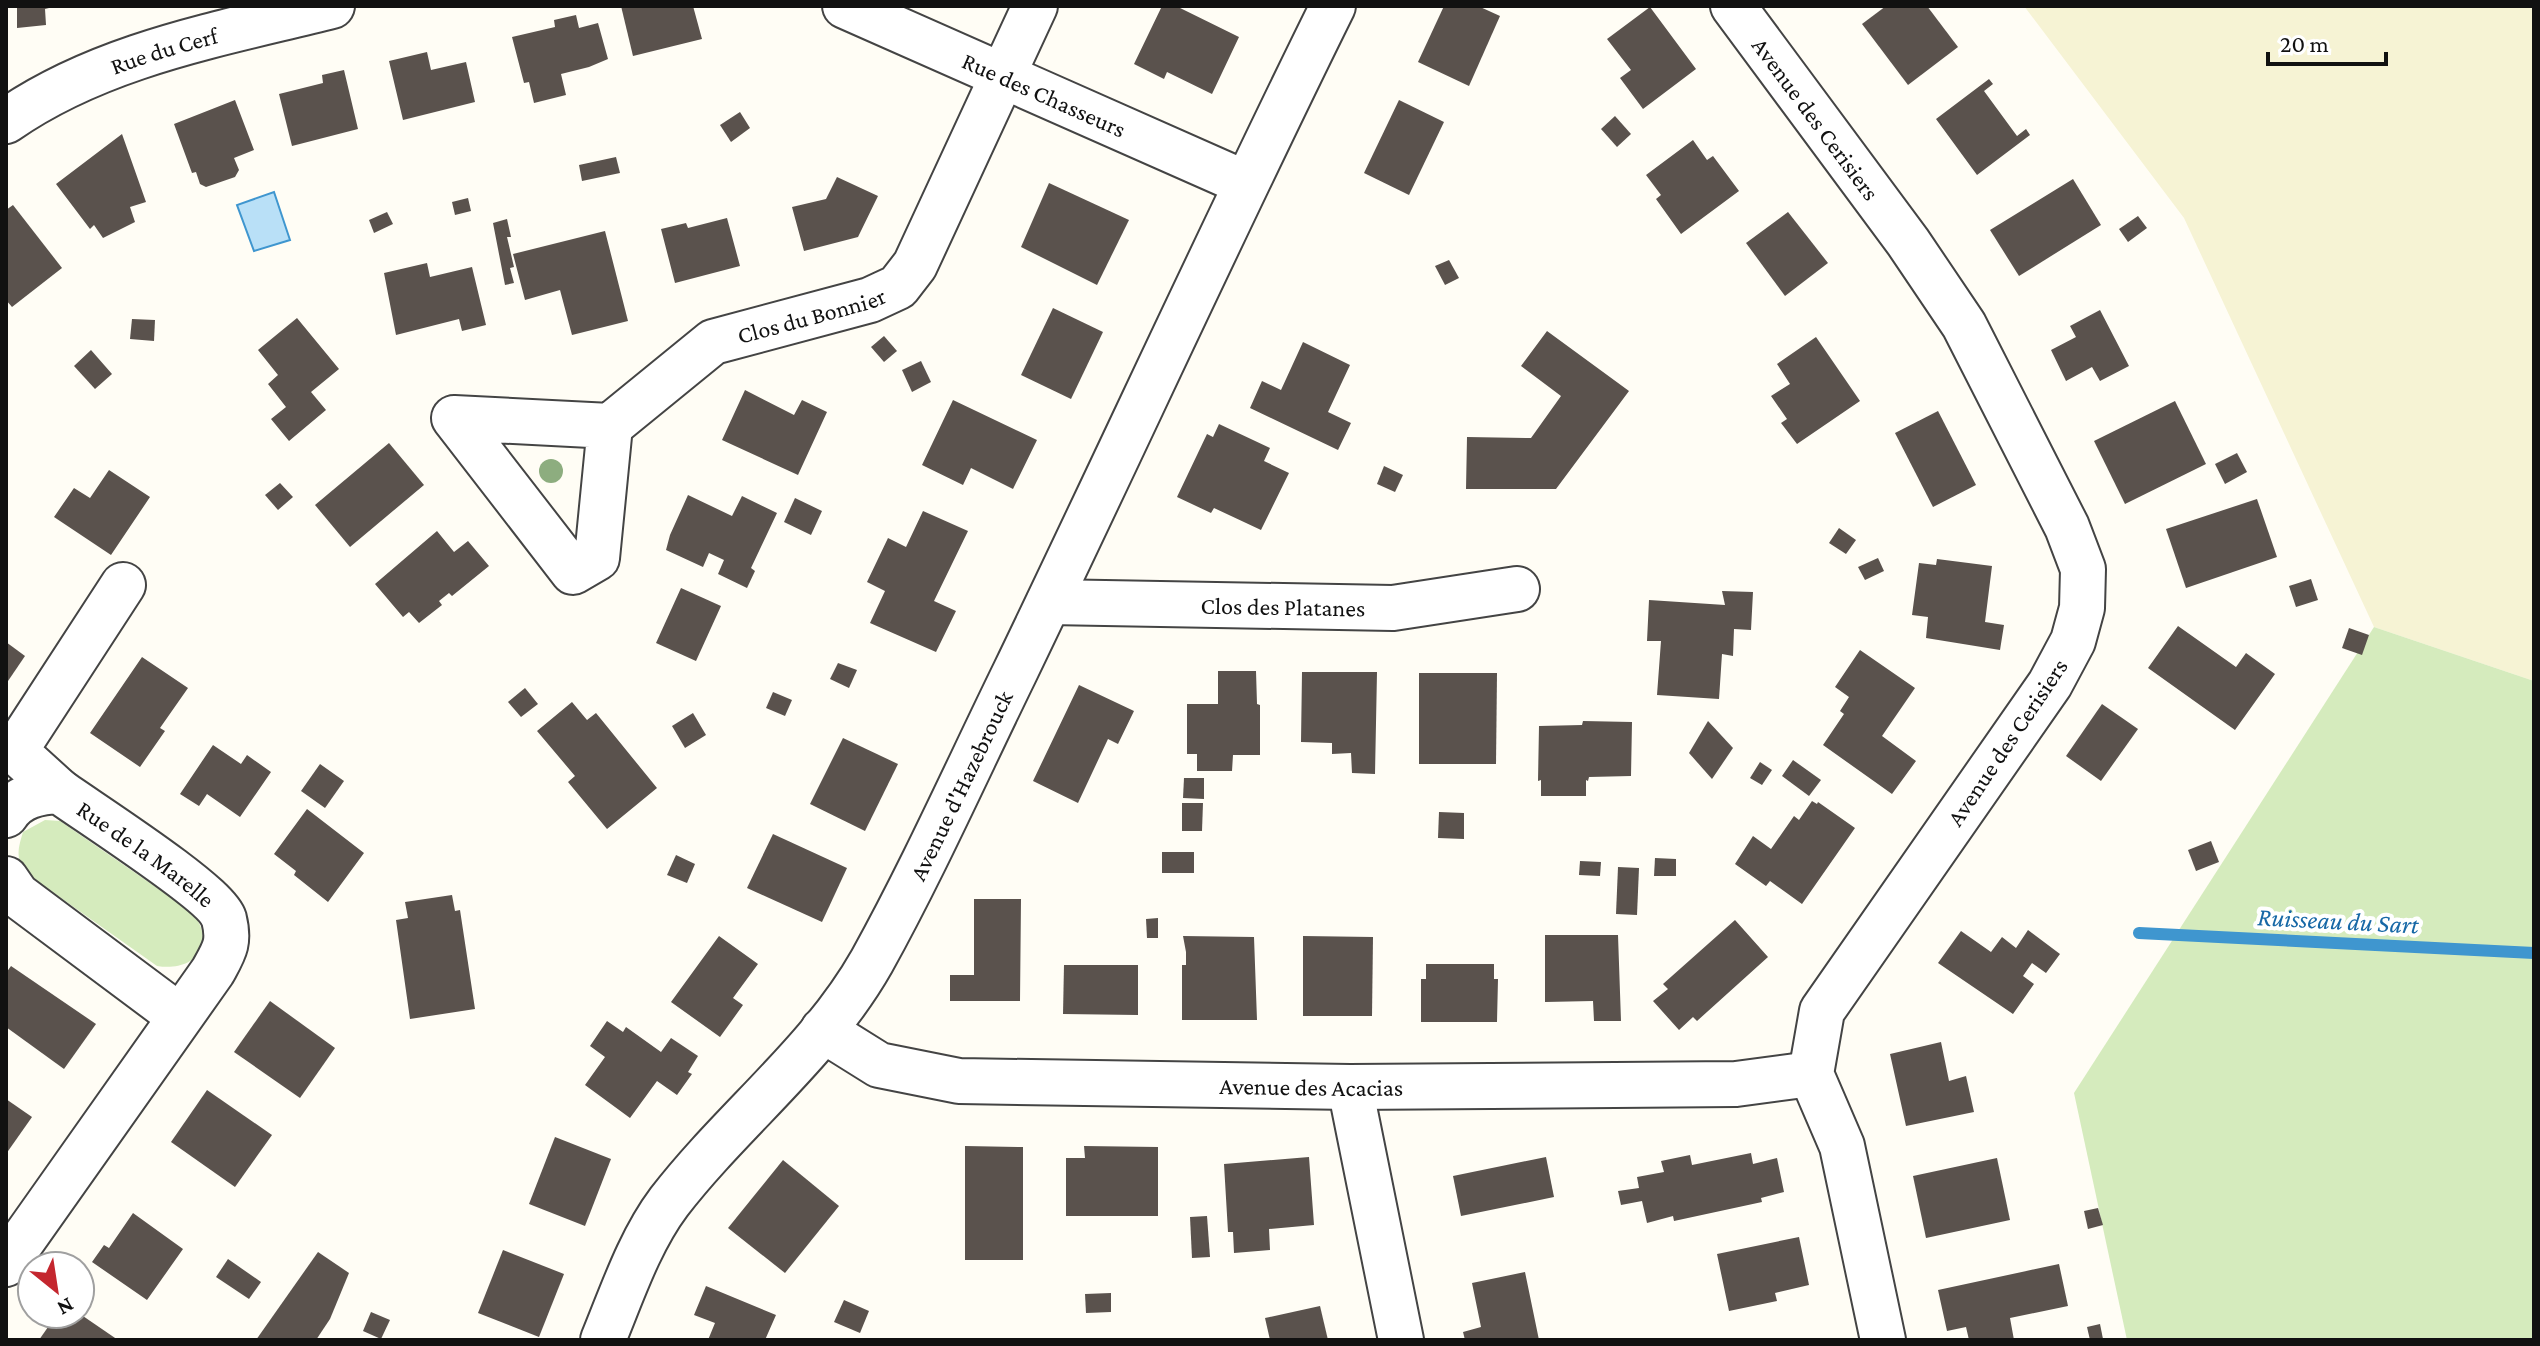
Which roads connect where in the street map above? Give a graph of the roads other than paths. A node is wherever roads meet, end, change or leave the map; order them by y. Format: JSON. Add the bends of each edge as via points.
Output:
{"nodes":[{"id":1,"x":332,"y":6,"type":"edge"},
{"id":2,"x":845,"y":6,"type":"edge"},
{"id":3,"x":1035,"y":6,"type":"edge"},
{"id":4,"x":1333,"y":6,"type":"edge"},
{"id":5,"x":1733,"y":6,"type":"edge"},
{"id":6,"x":1003,"y":74,"type":"junction"},
{"id":7,"x":6,"y":121,"type":"edge"},
{"id":8,"x":1245,"y":183,"type":"junction"},
{"id":9,"x":610,"y":426,"type":"dead end"},
{"id":10,"x":123,"y":585,"type":"dead end"},
{"id":11,"x":1517,"y":589,"type":"dead end"},
{"id":12,"x":1049,"y":602,"type":"junction"},
{"id":13,"x":59,"y":791,"type":"junction"},
{"id":14,"x":6,"y":815,"type":"edge"},
{"id":15,"x":6,"y":879,"type":"edge"},
{"id":16,"x":179,"y":1016,"type":"junction"},
{"id":17,"x":823,"y":1030,"type":"junction"},
{"id":18,"x":1811,"y":1074,"type":"junction"},
{"id":19,"x":1350,"y":1087,"type":"junction"},
{"id":20,"x":6,"y":1264,"type":"edge"},
{"id":21,"x":603,"y":1340,"type":"edge"},
{"id":22,"x":1401,"y":1340,"type":"edge"},
{"id":23,"x":1883,"y":1340,"type":"edge"}],
"edges":[{"from":1,"to":7,"type":"street","name":"Rue du Cerf","via":[[155,50],[81,78]]},
{"from":2,"to":6,"type":"street","name":"Rue des Chasseurs"},
{"from":3,"to":6,"type":"street","name":"Clos du Bonnier"},
{"from":4,"to":8,"type":"street"},
{"from":5,"to":18,"type":"street","name":"Avenue des Cerisiers","via":[[1964,325],[2067,527],[2083,569],[2082,608],[2073,641],[2050,684],[1822,1011]]},
{"from":6,"to":8,"type":"street","name":"Rue des Chasseurs"},
{"from":6,"to":9,"type":"street","name":"Clos du Bonnier","via":[[915,265],[898,287],[870,300],[713,342]]},
{"from":8,"to":12,"type":"street","name":"Avenue d'Hazebrouck"},
{"from":10,"to":13,"type":"street","via":[[15,751]]},
{"from":11,"to":12,"type":"street","name":"Clos des Platanes","via":[[1393,608]]},
{"from":12,"to":17,"type":"street","name":"Avenue d'Hazebrouck","via":[[904,902],[869,966]]},
{"from":13,"to":14,"type":"street","name":"Rue de la Marelle","via":[[35,792]]},
{"from":13,"to":16,"type":"street","name":"Rue de la Marelle","via":[[197,889],[223,916],[228,945]]},
{"from":15,"to":16,"type":"street","via":[[17,895]]},
{"from":16,"to":20,"type":"street","name":"Rue de la Marelle"},
{"from":17,"to":19,"type":"street","name":"Avenue des Acacias","via":[[879,1065],[959,1081]]},
{"from":17,"to":21,"type":"street","name":"Avenue d'Hazebrouck","via":[[668,1203],[635,1261]]},
{"from":18,"to":19,"type":"street","name":"Avenue des Acacias","via":[[1736,1084]]},
{"from":18,"to":23,"type":"street","via":[[1842,1146]]},
{"from":19,"to":22,"type":"street"}]}
